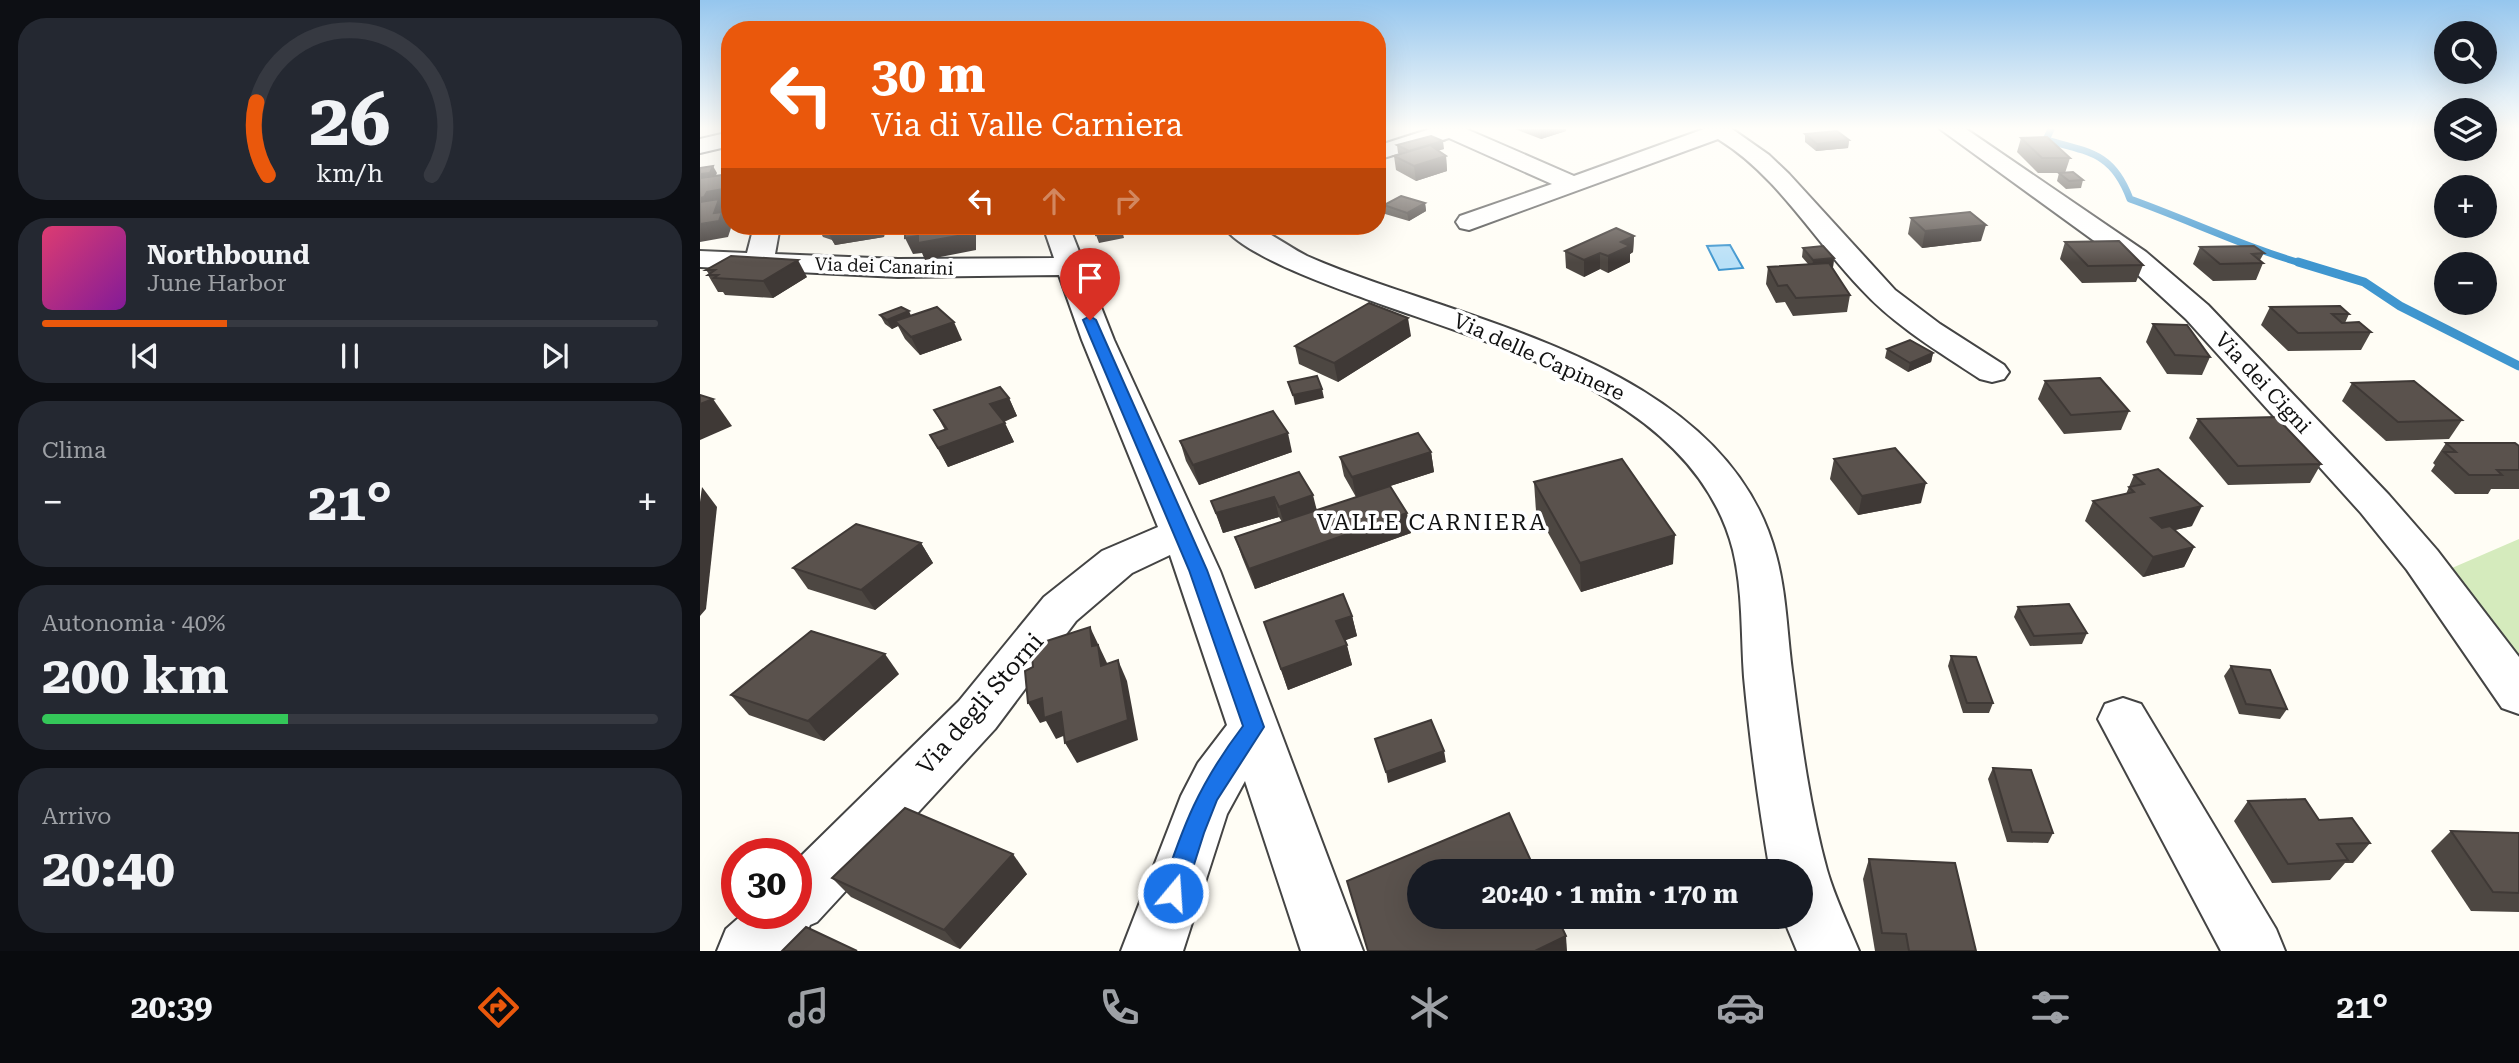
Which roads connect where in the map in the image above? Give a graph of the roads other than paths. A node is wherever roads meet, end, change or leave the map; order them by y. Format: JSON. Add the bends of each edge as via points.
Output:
{"nodes":[{"id":1,"x":1549,"y":173,"type":"edge"},
{"id":2,"x":1602,"y":173,"type":"edge"},
{"id":3,"x":1773,"y":173,"type":"edge"},
{"id":4,"x":2015,"y":173,"type":"edge"},
{"id":5,"x":1573,"y":184,"type":"junction"},
{"id":6,"x":1469,"y":222,"type":"dead end"},
{"id":7,"x":765,"y":235,"type":"edge"},
{"id":8,"x":1249,"y":235,"type":"edge"},
{"id":9,"x":1063,"y":246,"type":"edge"},
{"id":10,"x":700,"y":259,"type":"edge"},
{"id":11,"x":759,"y":262,"type":"junction"},
{"id":12,"x":1992,"y":372,"type":"dead end"},
{"id":13,"x":1182,"y":533,"type":"junction"},
{"id":14,"x":2519,"y":694,"type":"edge"},
{"id":15,"x":2123,"y":719,"type":"dead end"},
{"id":16,"x":1254,"y":727,"type":"junction"},
{"id":17,"x":1797,"y":859,"type":"edge"},
{"id":18,"x":812,"y":885,"type":"edge"},
{"id":19,"x":1813,"y":917,"type":"edge"},
{"id":20,"x":770,"y":929,"type":"edge"},
{"id":21,"x":748,"y":951,"type":"edge"},
{"id":22,"x":1152,"y":951,"type":"edge"},
{"id":23,"x":1332,"y":951,"type":"edge"},
{"id":24,"x":1828,"y":951,"type":"edge"},
{"id":25,"x":2254,"y":951,"type":"edge"}],
"edges":[{"from":1,"to":5,"type":"street"},
{"from":2,"to":5,"type":"street"},
{"from":3,"to":12,"type":"street","via":[[1897,308]]},
{"from":4,"to":14,"type":"street","name":"Via dei Cigni","via":[[2136,258],[2197,312],[2375,504],[2422,560]]},
{"from":5,"to":6,"type":"street"},
{"from":7,"to":11,"type":"street"},
{"from":8,"to":17,"type":"street","name":"Via delle Capinere","via":[[1296,263],[1489,332],[1596,378],[1658,415],[1701,455],[1730,494],[1751,537]]},
{"from":9,"to":11,"type":"street","name":"Via dei Canarini","via":[[898,268]]},
{"from":9,"to":13,"type":"street","via":[[1098,340]]},
{"from":10,"to":11,"type":"street","name":"Via dei Canarini"},
{"from":13,"to":16,"type":"street"},
{"from":13,"to":18,"type":"street","name":"Via degli Storni","via":[[1117,562],[1060,609],[968,724]]},
{"from":15,"to":25,"type":"street"},
{"from":16,"to":22,"type":"street","via":[[1221,772],[1200,813]]},
{"from":16,"to":23,"type":"street"},
{"from":19,"to":24,"type":"street"},
{"from":20,"to":21,"type":"street"}]}
